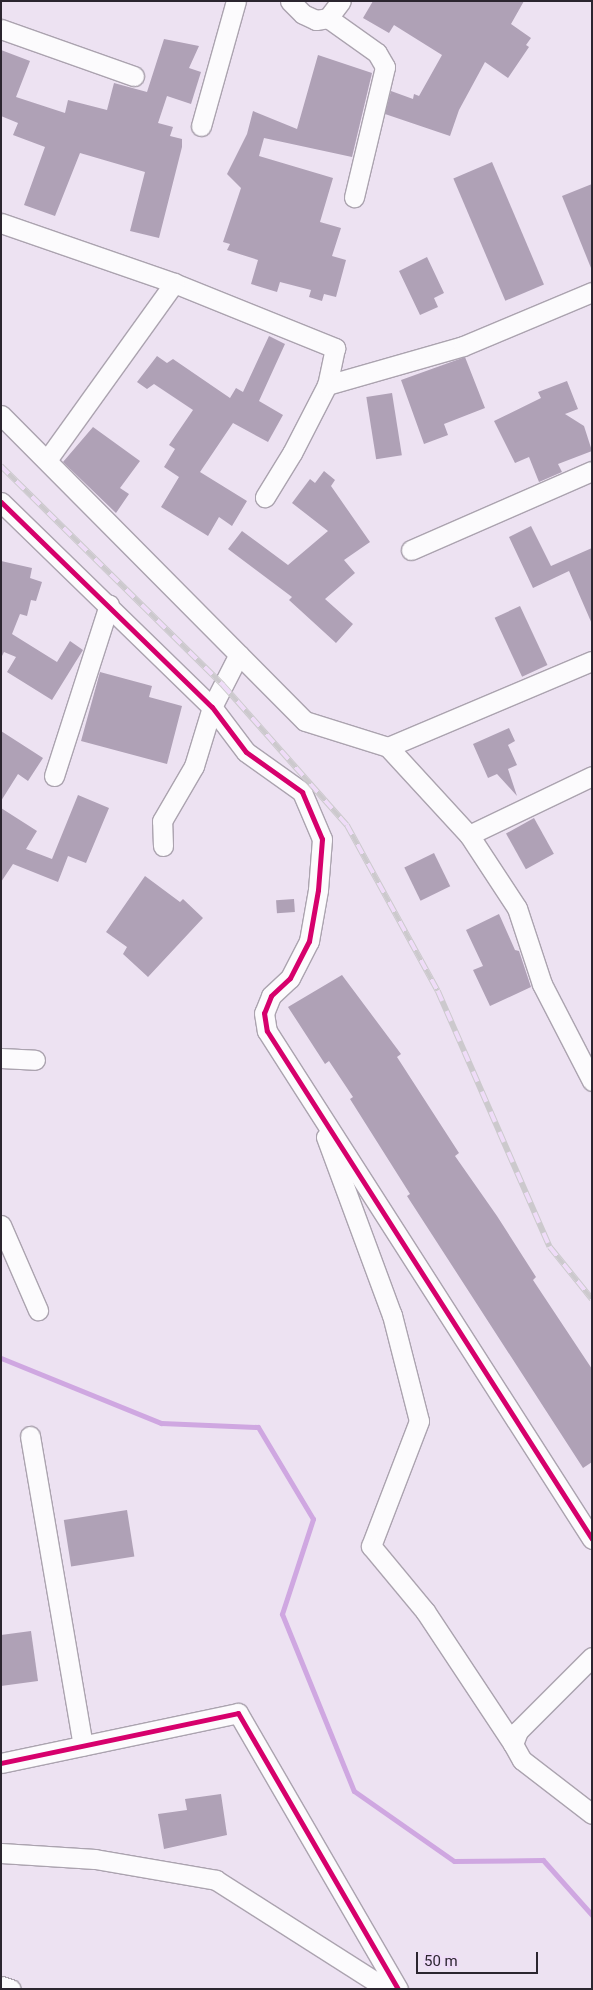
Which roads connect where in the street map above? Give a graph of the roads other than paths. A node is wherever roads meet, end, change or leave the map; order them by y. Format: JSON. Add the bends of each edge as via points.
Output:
{"nodes":[{"id":1,"x":236,"y":1,"type":"edge"},
{"id":2,"x":290,"y":1,"type":"edge"},
{"id":3,"x":341,"y":1,"type":"edge"},
{"id":4,"x":328,"y":18,"type":"junction"},
{"id":5,"x":1,"y":29,"type":"edge"},
{"id":6,"x":134,"y":76,"type":"dead end"},
{"id":7,"x":201,"y":126,"type":"dead end"},
{"id":8,"x":354,"y":197,"type":"dead end"},
{"id":9,"x":1,"y":223,"type":"edge"},
{"id":10,"x":174,"y":283,"type":"junction"},
{"id":11,"x":592,"y":292,"type":"edge"},
{"id":12,"x":327,"y":385,"type":"junction"},
{"id":13,"x":1,"y":415,"type":"edge"},
{"id":14,"x":47,"y":460,"type":"junction"},
{"id":15,"x":592,"y":472,"type":"edge"},
{"id":16,"x":265,"y":497,"type":"dead end"},
{"id":17,"x":1,"y":502,"type":"edge"},
{"id":18,"x":411,"y":550,"type":"dead end"},
{"id":19,"x":109,"y":605,"type":"junction"},
{"id":20,"x":239,"y":654,"type":"junction"},
{"id":21,"x":592,"y":661,"type":"edge"},
{"id":22,"x":212,"y":707,"type":"junction"},
{"id":23,"x":388,"y":746,"type":"junction"},
{"id":24,"x":54,"y":776,"type":"dead end"},
{"id":25,"x":592,"y":776,"type":"edge"},
{"id":26,"x":469,"y":835,"type":"junction"},
{"id":27,"x":163,"y":846,"type":"dead end"},
{"id":28,"x":1,"y":1058,"type":"edge"},
{"id":29,"x":34,"y":1060,"type":"dead end"},
{"id":30,"x":592,"y":1081,"type":"edge"},
{"id":31,"x":313,"y":1103,"type":"junction"},
{"id":32,"x":1,"y":1225,"type":"edge"},
{"id":33,"x":38,"y":1310,"type":"dead end"},
{"id":34,"x":30,"y":1436,"type":"dead end"},
{"id":35,"x":592,"y":1539,"type":"edge"},
{"id":36,"x":592,"y":1657,"type":"edge"},
{"id":37,"x":512,"y":1744,"type":"junction"},
{"id":38,"x":83,"y":1746,"type":"junction"},
{"id":39,"x":1,"y":1763,"type":"edge"},
{"id":40,"x":592,"y":1814,"type":"edge"},
{"id":41,"x":1,"y":1853,"type":"edge"},
{"id":42,"x":1,"y":1986,"type":"edge"},
{"id":43,"x":11,"y":1989,"type":"edge"},
{"id":44,"x":388,"y":1989,"type":"edge"},
{"id":45,"x":398,"y":1989,"type":"edge"}],
"edges":[{"from":1,"to":7,"type":"street"},
{"from":2,"to":4,"type":"street","via":[[303,14],[316,20]]},
{"from":3,"to":4,"type":"street"},
{"from":4,"to":8,"type":"street","via":[[378,53],[384,68]]},
{"from":5,"to":6,"type":"street"},
{"from":9,"to":10,"type":"street"},
{"from":10,"to":12,"type":"street","via":[[335,348]]},
{"from":10,"to":14,"type":"street"},
{"from":11,"to":12,"type":"street","via":[[463,346]]},
{"from":12,"to":16,"type":"street"},
{"from":13,"to":14,"type":"street"},
{"from":14,"to":20,"type":"street"},
{"from":15,"to":18,"type":"street"},
{"from":17,"to":19,"type":"street"},
{"from":19,"to":22,"type":"street"},
{"from":19,"to":24,"type":"street"},
{"from":20,"to":22,"type":"street"},
{"from":20,"to":23,"type":"street","via":[[305,721]]},
{"from":21,"to":23,"type":"street"},
{"from":22,"to":27,"type":"street","via":[[194,766],[162,821]]},
{"from":22,"to":31,"type":"street","via":[[246,752],[302,792],[322,839],[309,941],[290,978],[271,996],[264,1013],[267,1031]]},
{"from":23,"to":26,"type":"street"},
{"from":25,"to":26,"type":"street"},
{"from":26,"to":30,"type":"street","via":[[517,908],[542,984]]},
{"from":28,"to":29,"type":"street"},
{"from":31,"to":35,"type":"street"},
{"from":31,"to":37,"type":"street","via":[[392,1315],[419,1421],[371,1546],[425,1611]]},
{"from":32,"to":33,"type":"street"},
{"from":34,"to":38,"type":"street"},
{"from":36,"to":37,"type":"street","via":[[518,1731]]},
{"from":37,"to":40,"type":"street","via":[[522,1760]]},
{"from":38,"to":39,"type":"street"},
{"from":38,"to":45,"type":"street","via":[[238,1713]]},
{"from":41,"to":44,"type":"street","via":[[95,1859],[216,1880]]},
{"from":42,"to":43,"type":"street"}]}
